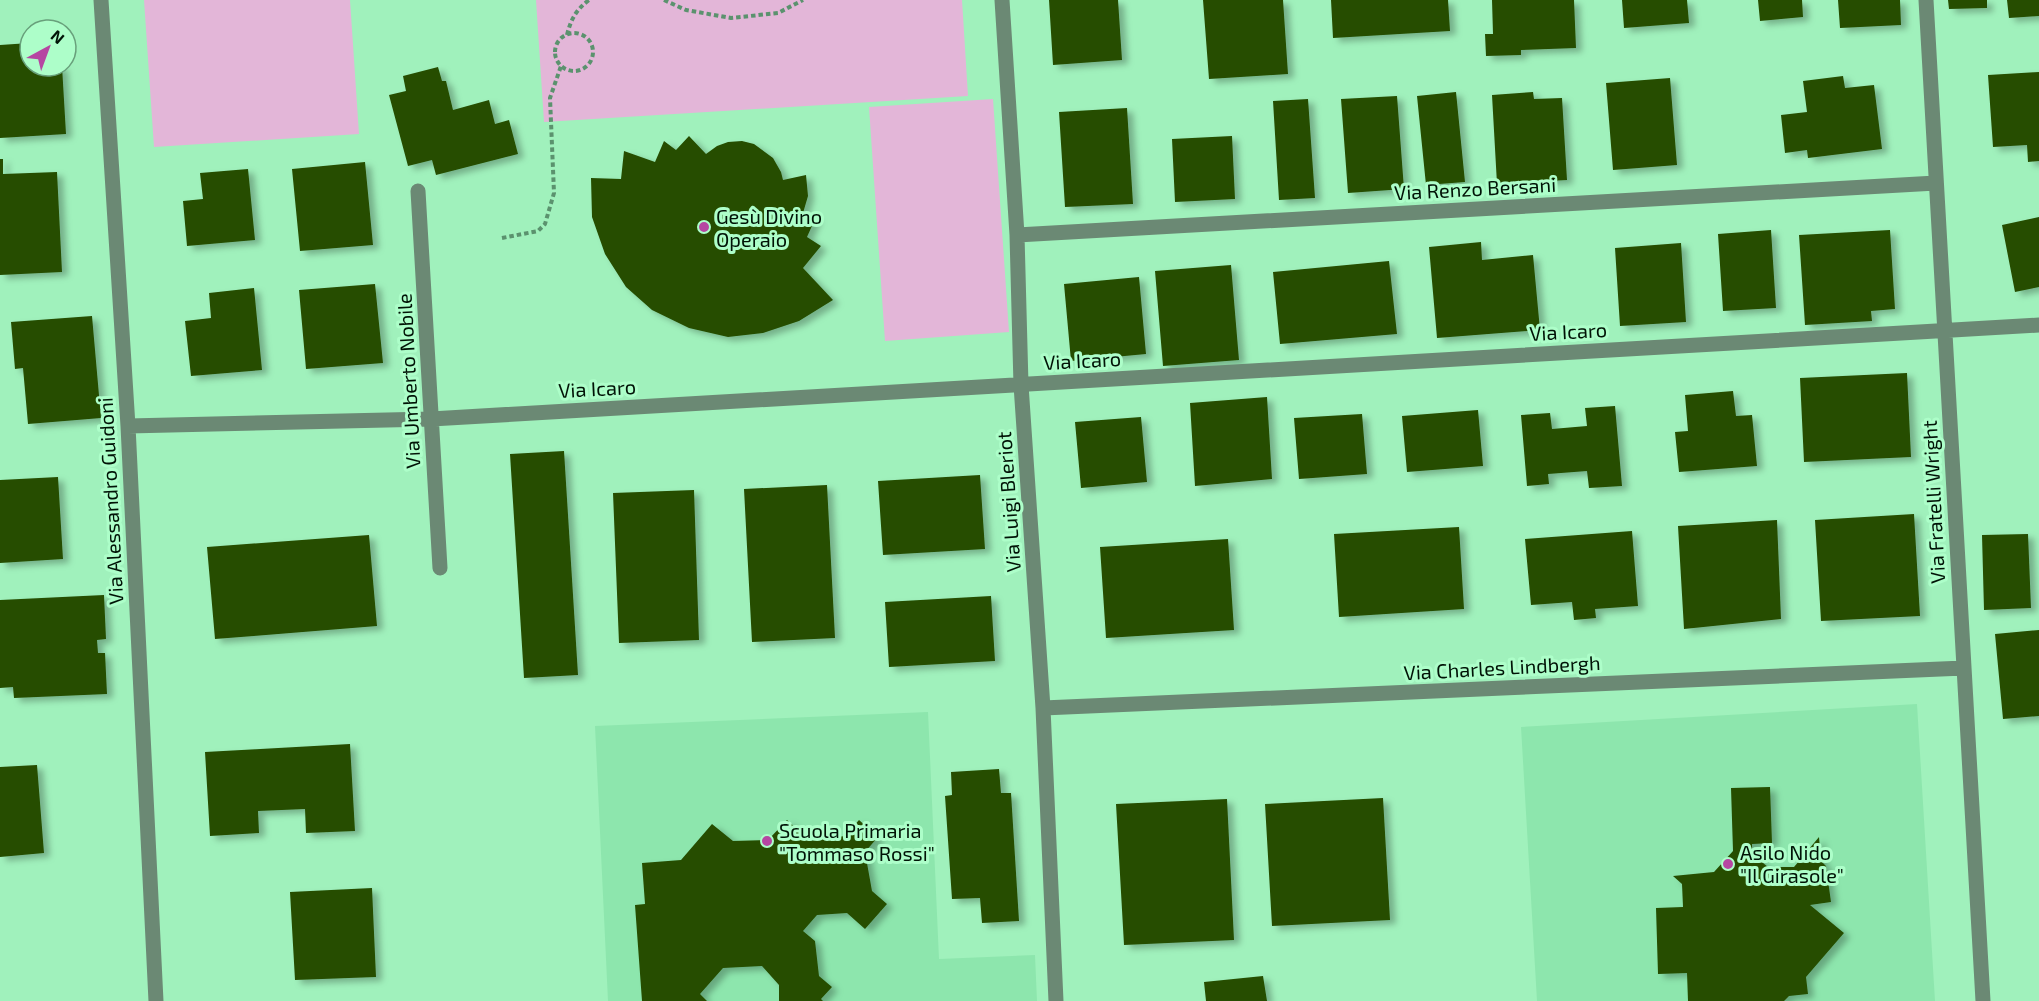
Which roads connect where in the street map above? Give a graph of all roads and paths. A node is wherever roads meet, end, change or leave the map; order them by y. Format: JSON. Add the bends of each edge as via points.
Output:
{"nodes":[{"id":1,"x":101,"y":0,"type":"edge"},
{"id":2,"x":589,"y":0,"type":"edge"},
{"id":3,"x":664,"y":0,"type":"edge"},
{"id":4,"x":802,"y":0,"type":"edge"},
{"id":5,"x":1002,"y":0,"type":"edge"},
{"id":6,"x":1926,"y":0,"type":"edge"},
{"id":7,"x":567,"y":35,"type":"junction"},
{"id":8,"x":561,"y":66,"type":"junction"},
{"id":9,"x":1936,"y":183,"type":"junction"},
{"id":10,"x":418,"y":191,"type":"dead end"},
{"id":11,"x":1017,"y":235,"type":"junction"},
{"id":12,"x":502,"y":238,"type":"dead end"},
{"id":13,"x":2039,"y":325,"type":"edge"},
{"id":14,"x":1944,"y":329,"type":"junction"},
{"id":15,"x":1021,"y":385,"type":"junction"},
{"id":16,"x":431,"y":419,"type":"junction"},
{"id":17,"x":128,"y":426,"type":"junction"},
{"id":18,"x":440,"y":568,"type":"dead end"},
{"id":19,"x":1964,"y":668,"type":"junction"},
{"id":20,"x":1043,"y":708,"type":"junction"},
{"id":21,"x":156,"y":1001,"type":"edge"},
{"id":22,"x":1056,"y":1001,"type":"edge"},
{"id":23,"x":1983,"y":1001,"type":"edge"}],
"edges":[{"from":1,"to":17,"type":"street","name":"Via Alessandro Guidoni"},
{"from":2,"to":7,"type":"path","via":[[577,9]]},
{"from":3,"to":4,"type":"path","via":[[686,10],[731,18],[778,13]]},
{"from":5,"to":11,"type":"street","name":"Via Luigi Bleriot"},
{"from":6,"to":9,"type":"street","name":"Via Fratelli Wright"},
{"from":7,"to":8,"type":"path","via":[[556,49]]},
{"from":7,"to":8,"type":"path","via":[[585,37],[594,53],[585,69],[572,71]]},
{"from":8,"to":12,"type":"path","via":[[550,98],[554,193],[545,224],[538,231]]},
{"from":9,"to":11,"type":"street","name":"Via Renzo Bersani"},
{"from":9,"to":14,"type":"street","name":"Via Fratelli Wright"},
{"from":10,"to":16,"type":"street","name":"Via Umberto Nobile"},
{"from":11,"to":15,"type":"street","name":"Via Luigi Bleriot"},
{"from":13,"to":14,"type":"street","name":"Via Icaro"},
{"from":14,"to":15,"type":"street","name":"Via Icaro"},
{"from":14,"to":19,"type":"street","name":"Via Fratelli Wright"},
{"from":15,"to":16,"type":"street","name":"Via Icaro"},
{"from":15,"to":20,"type":"street","name":"Via Luigi Bleriot"},
{"from":16,"to":17,"type":"street","name":"Via Icaro"},
{"from":16,"to":18,"type":"street","name":"Via Umberto Nobile"},
{"from":17,"to":21,"type":"street","name":"Via Alessandro Guidoni"},
{"from":19,"to":20,"type":"street","name":"Via Charles Lindbergh"},
{"from":19,"to":23,"type":"street","name":"Via Fratelli Wright"},
{"from":20,"to":22,"type":"street","name":"Via Luigi Bleriot"}]}
